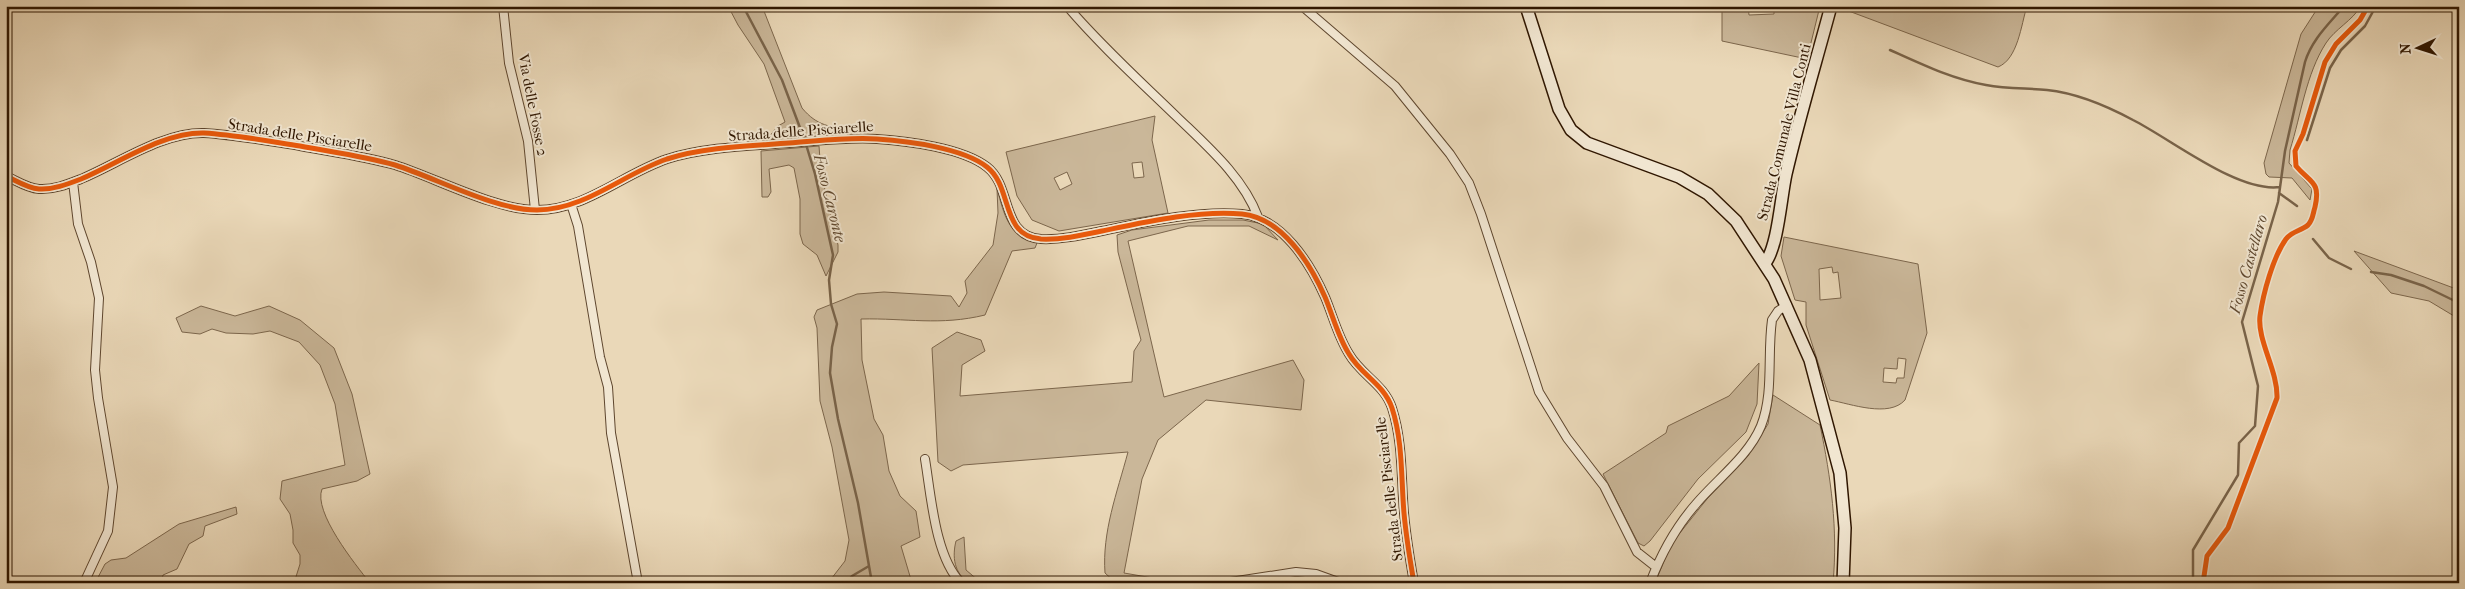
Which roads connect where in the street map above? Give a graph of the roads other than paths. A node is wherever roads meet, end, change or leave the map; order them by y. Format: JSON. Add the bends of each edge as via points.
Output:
{"nodes":[{"id":1,"x":503,"y":6,"type":"edge"},
{"id":2,"x":1067,"y":6,"type":"edge"},
{"id":3,"x":1302,"y":6,"type":"edge"},
{"id":4,"x":1526,"y":6,"type":"edge"},
{"id":5,"x":1831,"y":6,"type":"edge"},
{"id":6,"x":6,"y":176,"type":"edge"},
{"id":7,"x":73,"y":182,"type":"junction"},
{"id":8,"x":571,"y":204,"type":"junction"},
{"id":9,"x":536,"y":210,"type":"junction"},
{"id":10,"x":1258,"y":217,"type":"junction"},
{"id":11,"x":1765,"y":263,"type":"junction"},
{"id":12,"x":1786,"y":305,"type":"junction"},
{"id":13,"x":926,"y":459,"type":"dead end"},
{"id":14,"x":1656,"y":567,"type":"junction"},
{"id":15,"x":84,"y":583,"type":"edge"},
{"id":16,"x":638,"y":583,"type":"edge"},
{"id":17,"x":961,"y":583,"type":"edge"},
{"id":18,"x":1224,"y":583,"type":"edge"},
{"id":19,"x":1341,"y":583,"type":"edge"},
{"id":20,"x":1414,"y":583,"type":"edge"},
{"id":21,"x":1650,"y":583,"type":"edge"},
{"id":22,"x":1843,"y":583,"type":"edge"}],
"edges":[{"from":1,"to":9,"type":"street","name":"Via delle Fosse 2","via":[[510,63],[528,141]]},
{"from":2,"to":10,"type":"street","via":[[1089,32],[1219,158],[1247,194]]},
{"from":3,"to":14,"type":"street","via":[[1395,86],[1450,154],[1468,183],[1481,214],[1539,392],[1567,438],[1604,486],[1634,546]]},
{"from":4,"to":11,"type":"main road","via":[[1559,109],[1571,130],[1587,144],[1679,177],[1708,194],[1736,220]]},
{"from":5,"to":11,"type":"main road","name":"Strada Comunale Villa Conti","via":[[1787,170],[1770,256]]},
{"from":6,"to":7,"type":"street","name":"Strada delle Pisciarelle","via":[[26,186],[43,189]]},
{"from":7,"to":9,"type":"street","name":"Strada delle Pisciarelle","via":[[162,141],[198,133],[230,135],[372,159],[502,204]]},
{"from":7,"to":15,"type":"street","via":[[78,224],[99,298],[95,370],[113,487],[108,531]]},
{"from":8,"to":9,"type":"street","name":"Strada delle Pisciarelle"},
{"from":8,"to":10,"type":"street","name":"Strada delle Pisciarelle","via":[[670,158],[777,144],[876,139],[954,152],[978,161],[998,178],[1010,215],[1018,229],[1032,238],[1063,238],[1148,221],[1208,214]]},
{"from":8,"to":16,"type":"street","via":[[608,386],[611,433]]},
{"from":10,"to":20,"type":"street","name":"Strada delle Pisciarelle","via":[[1287,237],[1306,263],[1322,290],[1348,353],[1384,391],[1392,406]]},
{"from":11,"to":12,"type":"main road"},
{"from":12,"to":14,"type":"street","via":[[1772,320],[1766,411],[1760,427],[1749,447],[1695,505],[1671,537]]},
{"from":12,"to":22,"type":"main road","via":[[1810,360],[1840,473],[1845,528]]},
{"from":13,"to":17,"type":"street","via":[[939,534],[950,568]]},
{"from":14,"to":21,"type":"street"},
{"from":18,"to":19,"type":"street","via":[[1296,572],[1316,574]]}]}
